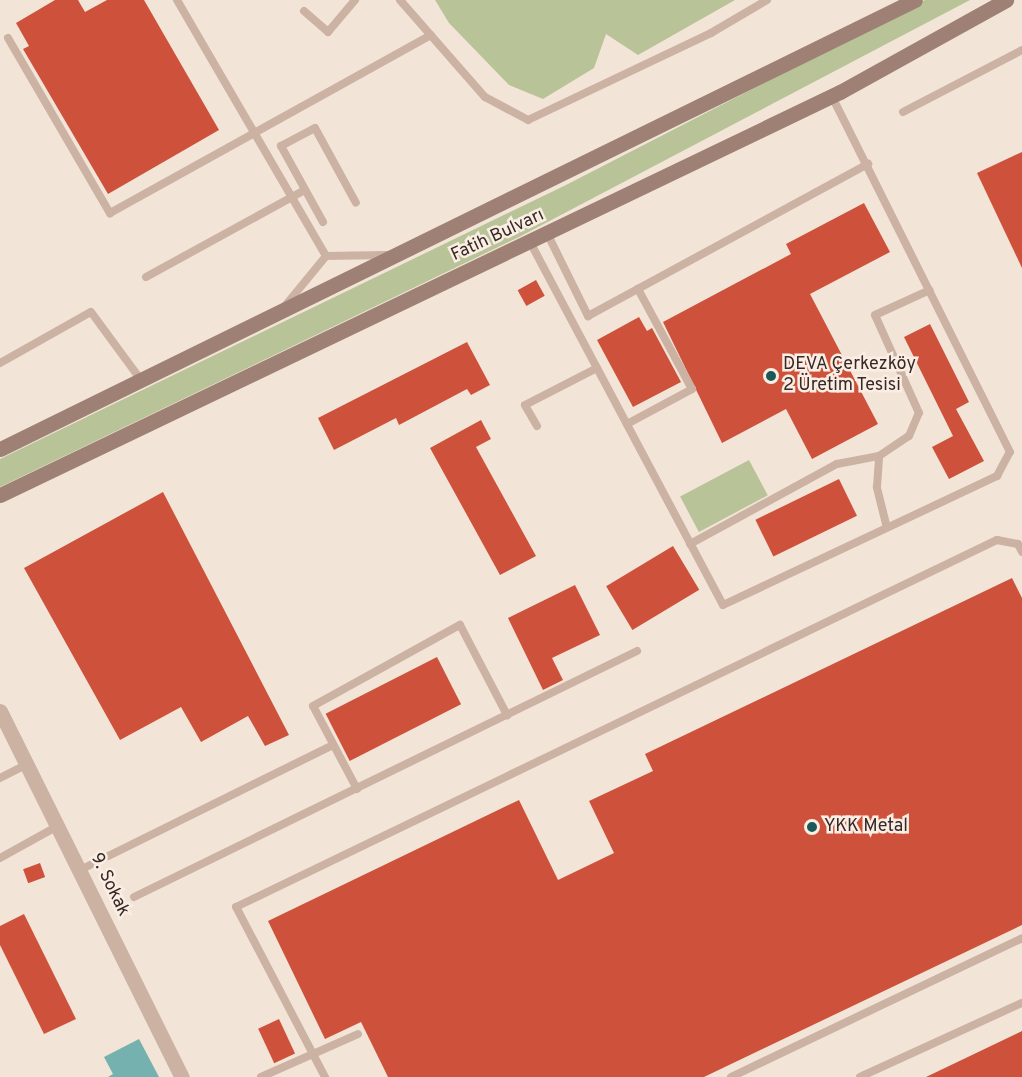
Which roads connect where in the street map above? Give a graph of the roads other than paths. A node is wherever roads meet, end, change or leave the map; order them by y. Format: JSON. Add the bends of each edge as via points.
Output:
{"nodes":[{"id":1,"x":177,"y":0,"type":"edge"},
{"id":2,"x":356,"y":0,"type":"edge"},
{"id":3,"x":400,"y":0,"type":"edge"},
{"id":4,"x":767,"y":0,"type":"edge"},
{"id":5,"x":915,"y":0,"type":"edge"},
{"id":6,"x":1006,"y":0,"type":"edge"},
{"id":7,"x":304,"y":11,"type":"dead end"},
{"id":8,"x":430,"y":35,"type":"junction"},
{"id":9,"x":8,"y":38,"type":"dead end"},
{"id":10,"x":1022,"y":50,"type":"edge"},
{"id":11,"x":832,"y":96,"type":"junction"},
{"id":12,"x":903,"y":112,"type":"dead end"},
{"id":13,"x":253,"y":130,"type":"junction"},
{"id":14,"x":868,"y":164,"type":"junction"},
{"id":15,"x":305,"y":190,"type":"junction"},
{"id":16,"x":292,"y":198,"type":"junction"},
{"id":17,"x":356,"y":203,"type":"dead end"},
{"id":18,"x":322,"y":222,"type":"dead end"},
{"id":19,"x":548,"y":233,"type":"junction"},
{"id":20,"x":530,"y":242,"type":"junction"},
{"id":21,"x":399,"y":255,"type":"junction"},
{"id":22,"x":326,"y":256,"type":"junction"},
{"id":23,"x":146,"y":277,"type":"dead end"},
{"id":24,"x":638,"y":289,"type":"junction"},
{"id":25,"x":930,"y":290,"type":"junction"},
{"id":26,"x":279,"y":313,"type":"junction"},
{"id":27,"x":0,"y":363,"type":"edge"},
{"id":28,"x":597,"y":368,"type":"junction"},
{"id":29,"x":141,"y":380,"type":"junction"},
{"id":30,"x":627,"y":424,"type":"junction"},
{"id":31,"x":537,"y":426,"type":"dead end"},
{"id":32,"x":0,"y":449,"type":"edge"},
{"id":33,"x":879,"y":456,"type":"junction"},
{"id":34,"x":0,"y":495,"type":"edge"},
{"id":35,"x":886,"y":524,"type":"junction"},
{"id":36,"x":690,"y":544,"type":"junction"},
{"id":37,"x":1022,"y":552,"type":"edge"},
{"id":38,"x":638,"y":651,"type":"dead end"},
{"id":39,"x":0,"y":711,"type":"edge"},
{"id":40,"x":507,"y":715,"type":"junction"},
{"id":41,"x":333,"y":745,"type":"junction"},
{"id":42,"x":27,"y":764,"type":"junction"},
{"id":43,"x":0,"y":778,"type":"edge"},
{"id":44,"x":357,"y":789,"type":"junction"},
{"id":45,"x":58,"y":826,"type":"junction"},
{"id":46,"x":0,"y":858,"type":"edge"},
{"id":47,"x":80,"y":870,"type":"junction"},
{"id":48,"x":134,"y":897,"type":"dead end"},
{"id":49,"x":1022,"y":938,"type":"edge"},
{"id":50,"x":1022,"y":1002,"type":"edge"},
{"id":51,"x":358,"y":1034,"type":"dead end"},
{"id":52,"x":313,"y":1054,"type":"junction"},
{"id":53,"x":182,"y":1077,"type":"edge"},
{"id":54,"x":261,"y":1077,"type":"edge"},
{"id":55,"x":325,"y":1077,"type":"edge"},
{"id":56,"x":731,"y":1077,"type":"edge"},
{"id":57,"x":860,"y":1077,"type":"edge"}],
"edges":[{"from":1,"to":13,"type":"lane"},
{"from":2,"to":7,"type":"lane","via":[[327,32]]},
{"from":3,"to":8,"type":"lane"},
{"from":4,"to":8,"type":"lane","via":[[711,33],[528,120],[484,97]]},
{"from":5,"to":21,"type":"main road","name":"Fatih Bulvarı"},
{"from":6,"to":11,"type":"main road","name":"Fatih Bulvarı"},
{"from":8,"to":13,"type":"lane"},
{"from":9,"to":13,"type":"lane","via":[[110,213]]},
{"from":10,"to":12,"type":"lane"},
{"from":11,"to":14,"type":"lane"},
{"from":11,"to":19,"type":"main road","name":"Fatih Bulvarı"},
{"from":13,"to":16,"type":"lane"},
{"from":14,"to":24,"type":"lane"},
{"from":14,"to":25,"type":"lane"},
{"from":15,"to":16,"type":"lane"},
{"from":15,"to":17,"type":"lane","via":[[281,146],[315,128]]},
{"from":15,"to":18,"type":"lane"},
{"from":16,"to":22,"type":"lane"},
{"from":16,"to":23,"type":"lane"},
{"from":19,"to":20,"type":"main road","name":"Fatih Bulvarı"},
{"from":19,"to":24,"type":"lane","via":[[588,316]]},
{"from":20,"to":28,"type":"lane"},
{"from":20,"to":34,"type":"main road","name":"Fatih Bulvarı"},
{"from":21,"to":22,"type":"lane"},
{"from":21,"to":26,"type":"main road","name":"Fatih Bulvarı"},
{"from":22,"to":26,"type":"lane"},
{"from":24,"to":30,"type":"lane","via":[[692,389]]},
{"from":25,"to":33,"type":"lane","via":[[875,315],[919,413],[909,436]]},
{"from":25,"to":35,"type":"lane","via":[[1010,452],[1008,464],[997,476]]},
{"from":26,"to":29,"type":"main road","name":"Fatih Bulvarı"},
{"from":27,"to":29,"type":"lane","via":[[91,312]]},
{"from":28,"to":30,"type":"lane"},
{"from":28,"to":31,"type":"lane","via":[[525,405]]},
{"from":29,"to":32,"type":"main road","name":"Fatih Bulvarı"},
{"from":30,"to":36,"type":"lane"},
{"from":33,"to":35,"type":"lane","via":[[877,486]]},
{"from":33,"to":36,"type":"lane","via":[[837,464]]},
{"from":35,"to":36,"type":"lane","via":[[723,605]]},
{"from":37,"to":52,"type":"lane","via":[[1018,544],[997,540],[236,907]]},
{"from":38,"to":40,"type":"lane"},
{"from":39,"to":42,"type":"street","name":"9. Sokak"},
{"from":40,"to":41,"type":"lane","via":[[460,625],[313,706]]},
{"from":40,"to":44,"type":"lane"},
{"from":41,"to":44,"type":"lane"},
{"from":41,"to":47,"type":"lane"},
{"from":42,"to":43,"type":"lane"},
{"from":42,"to":45,"type":"street","name":"9. Sokak"},
{"from":44,"to":48,"type":"lane"},
{"from":45,"to":46,"type":"lane"},
{"from":45,"to":47,"type":"street","name":"9. Sokak"},
{"from":47,"to":53,"type":"street","name":"9. Sokak"},
{"from":49,"to":56,"type":"lane"},
{"from":50,"to":57,"type":"lane"},
{"from":51,"to":52,"type":"lane"},
{"from":52,"to":54,"type":"lane"},
{"from":52,"to":55,"type":"lane"}]}
